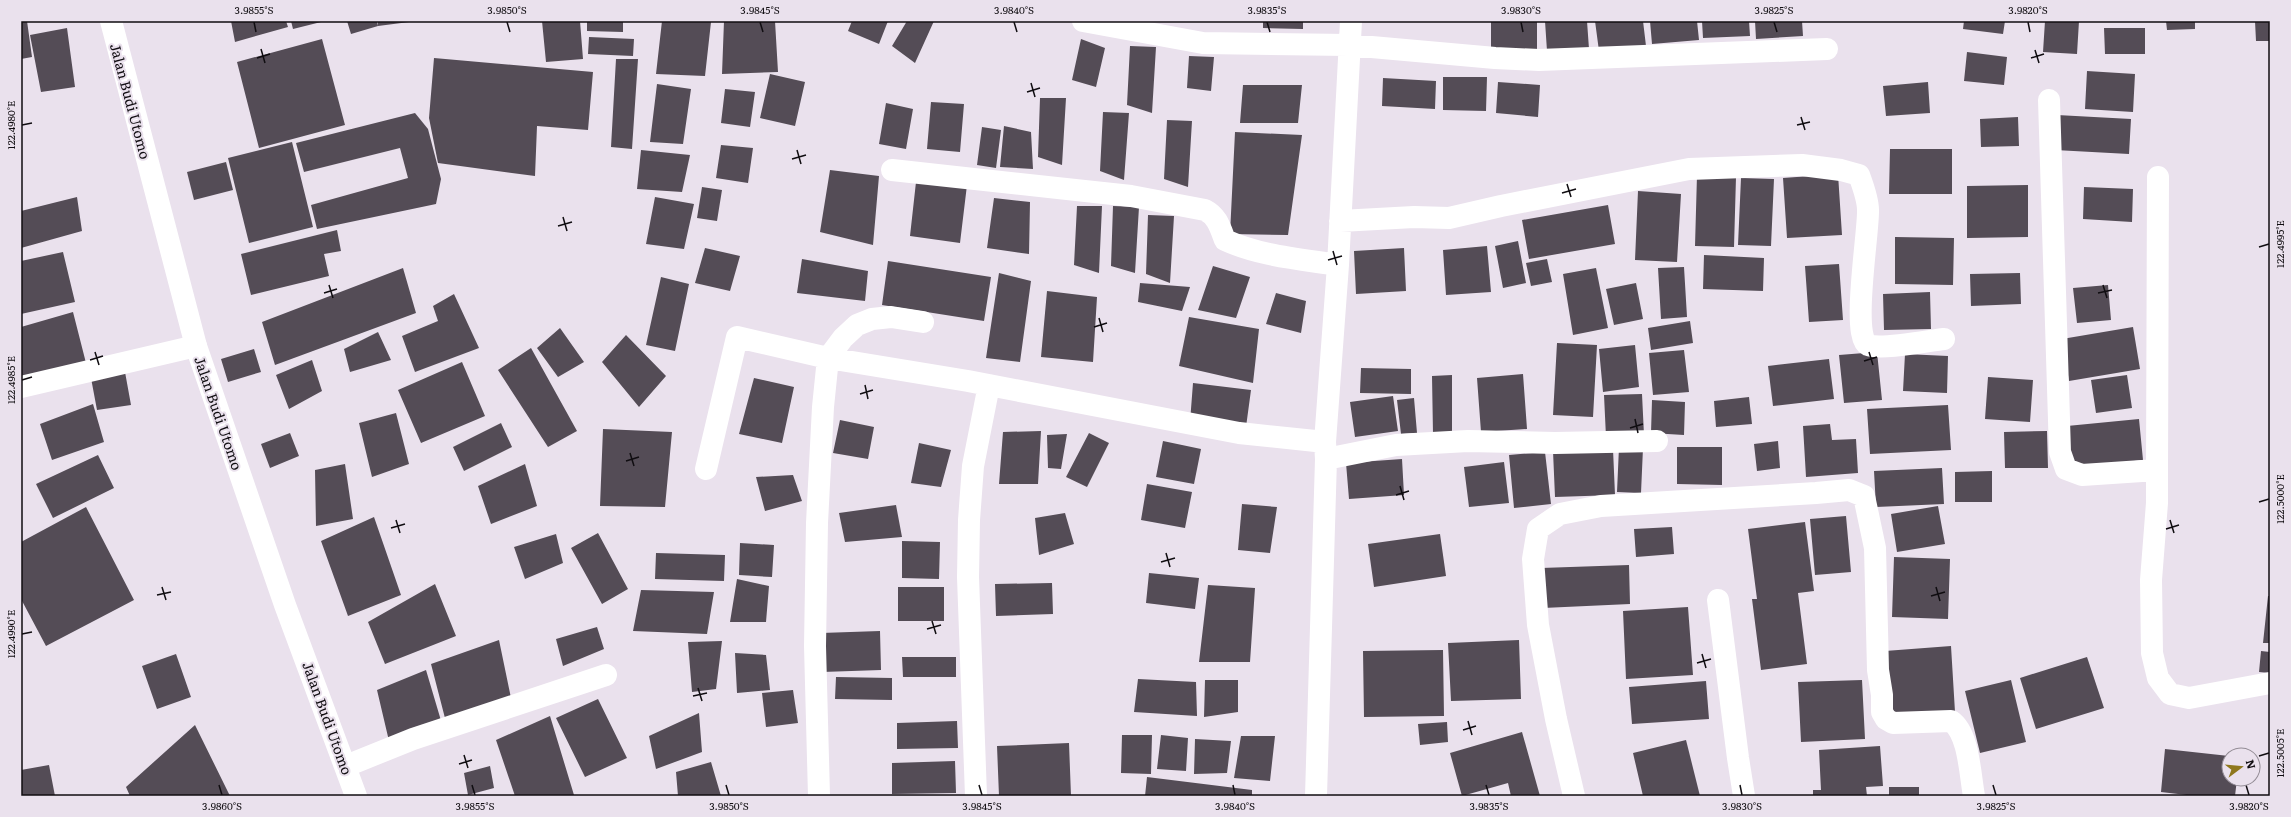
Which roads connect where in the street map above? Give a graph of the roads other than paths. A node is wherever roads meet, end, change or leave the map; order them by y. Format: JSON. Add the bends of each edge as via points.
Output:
{"nodes":[{"id":1,"x":111,"y":21,"type":"edge"},
{"id":2,"x":1083,"y":21,"type":"edge"},
{"id":3,"x":1351,"y":21,"type":"edge"},
{"id":4,"x":1349,"y":45,"type":"junction"},
{"id":5,"x":1827,"y":50,"type":"dead end"},
{"id":6,"x":2050,"y":100,"type":"dead end"},
{"id":7,"x":892,"y":170,"type":"dead end"},
{"id":8,"x":2158,"y":176,"type":"dead end"},
{"id":9,"x":1340,"y":221,"type":"junction"},
{"id":10,"x":1338,"y":265,"type":"junction"},
{"id":11,"x":923,"y":322,"type":"dead end"},
{"id":12,"x":1944,"y":339,"type":"dead end"},
{"id":13,"x":196,"y":346,"type":"junction"},
{"id":14,"x":828,"y":358,"type":"junction"},
{"id":15,"x":989,"y":385,"type":"junction"},
{"id":16,"x":21,"y":387,"type":"edge"},
{"id":17,"x":1656,"y":441,"type":"dead end"},
{"id":18,"x":1326,"y":451,"type":"junction"},
{"id":19,"x":706,"y":469,"type":"dead end"},
{"id":20,"x":2157,"y":470,"type":"junction"},
{"id":21,"x":1718,"y":600,"type":"dead end"},
{"id":22,"x":606,"y":675,"type":"dead end"},
{"id":23,"x":2270,"y":683,"type":"edge"},
{"id":24,"x":346,"y":766,"type":"junction"},
{"id":25,"x":356,"y":796,"type":"edge"},
{"id":26,"x":818,"y":796,"type":"edge"},
{"id":27,"x":976,"y":796,"type":"edge"},
{"id":28,"x":1316,"y":796,"type":"edge"},
{"id":29,"x":1574,"y":796,"type":"edge"},
{"id":30,"x":1744,"y":796,"type":"edge"},
{"id":31,"x":1974,"y":796,"type":"edge"}],
"edges":[{"from":1,"to":13,"type":"street","name":"Jalan Budi Utomo"},
{"from":2,"to":4,"type":"street","via":[[1203,43]]},
{"from":3,"to":4,"type":"street"},
{"from":4,"to":5,"type":"street","via":[[1539,60]]},
{"from":4,"to":9,"type":"street"},
{"from":6,"to":20,"type":"street","via":[[2060,452],[2066,469],[2082,475]]},
{"from":7,"to":10,"type":"street","via":[[1131,196],[1205,210],[1218,222],[1225,240],[1241,247]]},
{"from":8,"to":20,"type":"street"},
{"from":9,"to":10,"type":"street"},
{"from":9,"to":12,"type":"street","via":[[1449,218],[1689,170],[1802,165],[1841,170],[1859,175],[1868,210],[1861,300],[1862,339],[1867,344],[1879,346]]},
{"from":10,"to":18,"type":"street"},
{"from":11,"to":14,"type":"street","via":[[891,317],[857,324]]},
{"from":13,"to":16,"type":"street"},
{"from":13,"to":24,"type":"street","name":"Jalan Budi Utomo","via":[[285,605]]},
{"from":14,"to":15,"type":"street"},
{"from":14,"to":19,"type":"street","via":[[737,337]]},
{"from":14,"to":26,"type":"street","via":[[817,523],[815,646]]},
{"from":15,"to":18,"type":"street"},
{"from":15,"to":27,"type":"street","via":[[973,466],[969,520],[968,577]]},
{"from":17,"to":18,"type":"street","via":[[1468,441]]},
{"from":18,"to":28,"type":"street"},
{"from":20,"to":23,"type":"street","via":[[2151,580],[2152,653],[2158,678],[2170,694],[2189,698]]},
{"from":21,"to":30,"type":"street"},
{"from":22,"to":24,"type":"street","via":[[413,739]]},
{"from":24,"to":25,"type":"street","name":"Jalan Budi Utomo"},
{"from":29,"to":31,"type":"street","via":[[1538,625],[1533,559],[1538,529],[1560,514],[1601,506],[1849,490],[1864,496],[1875,548],[1878,670],[1882,712],[1893,724],[1951,721],[1957,725],[1963,735]]}]}
